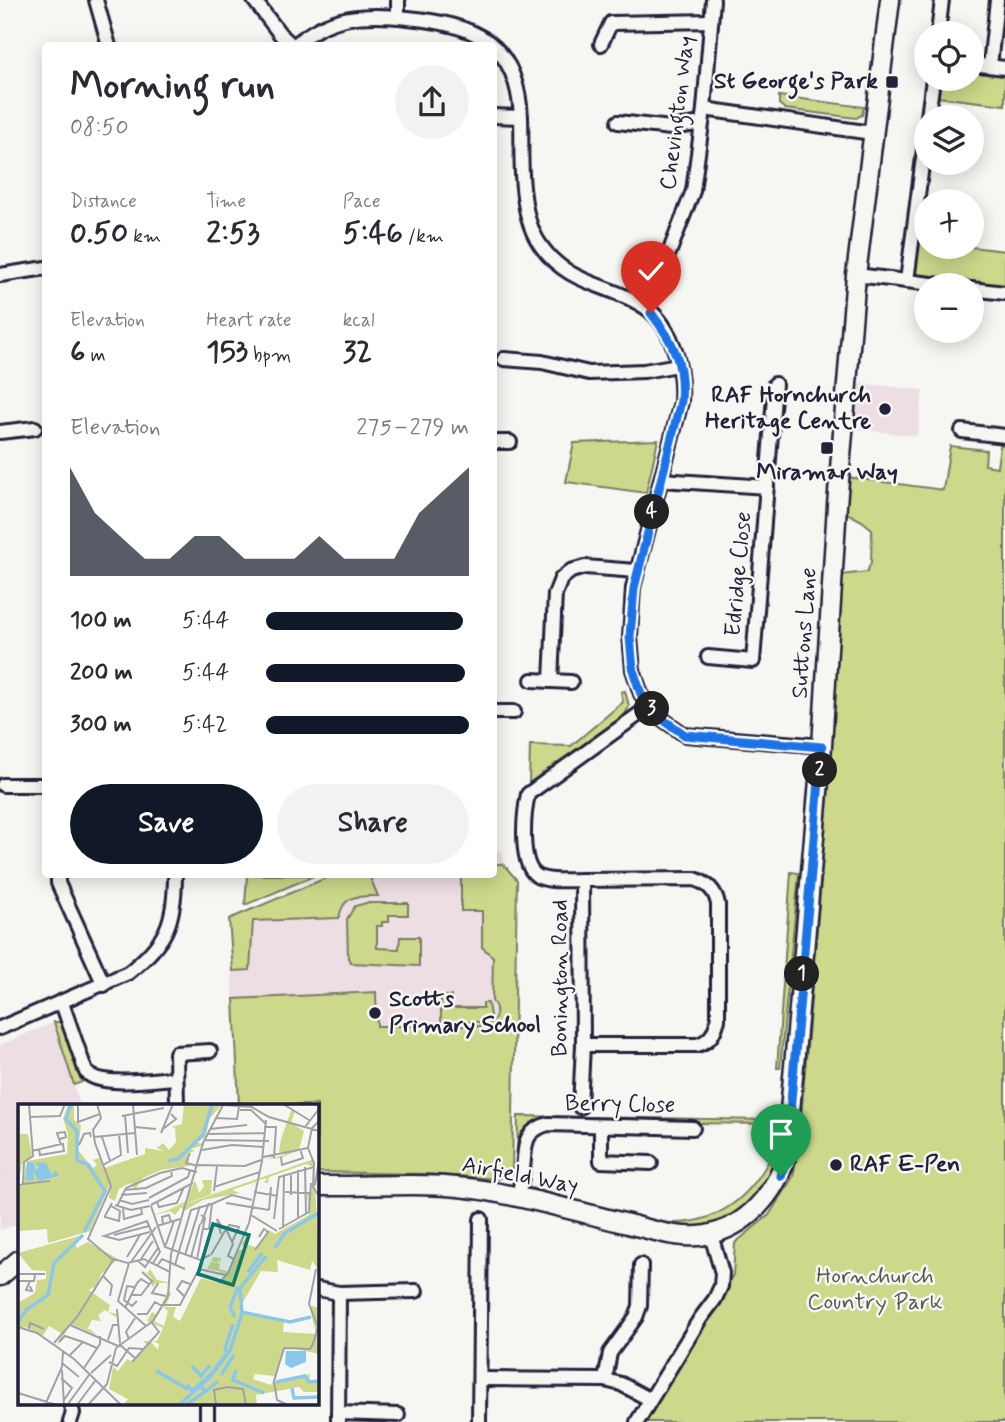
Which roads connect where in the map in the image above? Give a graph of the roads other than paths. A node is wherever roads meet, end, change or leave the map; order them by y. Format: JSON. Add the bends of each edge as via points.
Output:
{"nodes":[{"id":1,"x":96,"y":0,"type":"edge"},
{"id":2,"x":254,"y":0,"type":"edge"},
{"id":3,"x":398,"y":0,"type":"edge"},
{"id":4,"x":713,"y":0,"type":"edge"},
{"id":5,"x":890,"y":0,"type":"edge"},
{"id":6,"x":942,"y":0,"type":"edge"},
{"id":7,"x":997,"y":0,"type":"edge"},
{"id":8,"x":398,"y":16,"type":"junction"},
{"id":9,"x":711,"y":21,"type":"junction"},
{"id":10,"x":939,"y":21,"type":"edge"},
{"id":11,"x":108,"y":42,"type":"edge"},
{"id":12,"x":289,"y":42,"type":"edge"},
{"id":13,"x":298,"y":42,"type":"edge"},
{"id":14,"x":490,"y":42,"type":"edge"},
{"id":15,"x":601,"y":44,"type":"dead end"},
{"id":16,"x":497,"y":49,"type":"edge"},
{"id":17,"x":984,"y":65,"type":"edge"},
{"id":18,"x":990,"y":66,"type":"junction"},
{"id":19,"x":1005,"y":68,"type":"edge"},
{"id":20,"x":497,"y":116,"type":"edge"},
{"id":21,"x":703,"y":116,"type":"junction"},
{"id":22,"x":521,"y":117,"type":"junction"},
{"id":23,"x":618,"y":122,"type":"dead end"},
{"id":24,"x":872,"y":133,"type":"junction"},
{"id":25,"x":921,"y":175,"type":"edge"},
{"id":26,"x":42,"y":269,"type":"edge"},
{"id":27,"x":0,"y":275,"type":"edge"},
{"id":28,"x":856,"y":275,"type":"junction"},
{"id":29,"x":907,"y":281,"type":"junction"},
{"id":30,"x":914,"y":282,"type":"edge"},
{"id":31,"x":984,"y":291,"type":"edge"},
{"id":32,"x":1005,"y":293,"type":"edge"},
{"id":33,"x":637,"y":302,"type":"junction"},
{"id":34,"x":504,"y":359,"type":"dead end"},
{"id":35,"x":678,"y":365,"type":"junction"},
{"id":36,"x":775,"y":384,"type":"dead end"},
{"id":37,"x":35,"y":428,"type":"dead end"},
{"id":38,"x":962,"y":430,"type":"dead end"},
{"id":39,"x":0,"y":432,"type":"edge"},
{"id":40,"x":1005,"y":436,"type":"edge"},
{"id":41,"x":497,"y":442,"type":"edge"},
{"id":42,"x":510,"y":442,"type":"dead end"},
{"id":43,"x":661,"y":480,"type":"junction"},
{"id":44,"x":767,"y":487,"type":"junction"},
{"id":45,"x":636,"y":571,"type":"junction"},
{"id":46,"x":708,"y":657,"type":"dead end"},
{"id":47,"x":532,"y":680,"type":"dead end"},
{"id":48,"x":551,"y":681,"type":"junction"},
{"id":49,"x":571,"y":682,"type":"dead end"},
{"id":50,"x":649,"y":707,"type":"junction"},
{"id":51,"x":497,"y":712,"type":"edge"},
{"id":52,"x":514,"y":712,"type":"dead end"},
{"id":53,"x":822,"y":747,"type":"junction"},
{"id":54,"x":3,"y":785,"type":"dead end"},
{"id":55,"x":42,"y":785,"type":"edge"},
{"id":56,"x":58,"y":878,"type":"edge"},
{"id":57,"x":175,"y":878,"type":"edge"},
{"id":58,"x":582,"y":880,"type":"junction"},
{"id":59,"x":104,"y":985,"type":"junction"},
{"id":60,"x":62,"y":1003,"type":"junction"},
{"id":61,"x":0,"y":1028,"type":"edge"},
{"id":62,"x":583,"y":1045,"type":"junction"},
{"id":63,"x":210,"y":1051,"type":"dead end"},
{"id":64,"x":176,"y":1078,"type":"junction"},
{"id":65,"x":177,"y":1104,"type":"edge"},
{"id":66,"x":580,"y":1107,"type":"dead end"},
{"id":67,"x":601,"y":1127,"type":"junction"},
{"id":68,"x":693,"y":1128,"type":"dead end"},
{"id":69,"x":650,"y":1163,"type":"dead end"},
{"id":70,"x":318,"y":1186,"type":"edge"},
{"id":71,"x":518,"y":1196,"type":"junction"},
{"id":72,"x":481,"y":1219,"type":"dead end"},
{"id":73,"x":711,"y":1235,"type":"junction"},
{"id":74,"x":18,"y":1261,"type":"edge"},
{"id":75,"x":641,"y":1265,"type":"dead end"},
{"id":76,"x":0,"y":1276,"type":"edge"},
{"id":77,"x":318,"y":1289,"type":"edge"},
{"id":78,"x":416,"y":1291,"type":"dead end"},
{"id":79,"x":339,"y":1293,"type":"junction"},
{"id":80,"x":480,"y":1379,"type":"junction"},
{"id":81,"x":605,"y":1380,"type":"junction"},
{"id":82,"x":649,"y":1399,"type":"junction"},
{"id":83,"x":70,"y":1404,"type":"edge"},
{"id":84,"x":206,"y":1404,"type":"edge"},
{"id":85,"x":398,"y":1415,"type":"dead end"},
{"id":86,"x":338,"y":1418,"type":"edge"},
{"id":87,"x":70,"y":1422,"type":"edge"},
{"id":88,"x":207,"y":1422,"type":"edge"},
{"id":89,"x":479,"y":1422,"type":"edge"},
{"id":90,"x":637,"y":1422,"type":"edge"}],
"edges":[{"from":1,"to":11,"type":"street"},
{"from":2,"to":12,"type":"street"},
{"from":3,"to":8,"type":"street"},
{"from":4,"to":9,"type":"street","name":"Chevington Way"},
{"from":5,"to":24,"type":"street","name":"Suttons Lane"},
{"from":6,"to":10,"type":"street"},
{"from":7,"to":18,"type":"street"},
{"from":8,"to":13,"type":"street","via":[[337,20],[310,31]]},
{"from":8,"to":14,"type":"street","via":[[450,24]]},
{"from":9,"to":15,"type":"street","via":[[611,23]]},
{"from":9,"to":21,"type":"street","name":"Chevington Way"},
{"from":16,"to":22,"type":"street","via":[[509,64]]},
{"from":17,"to":18,"type":"street"},
{"from":18,"to":19,"type":"street"},
{"from":20,"to":22,"type":"street"},
{"from":21,"to":23,"type":"street","via":[[671,128]]},
{"from":21,"to":24,"type":"street"},
{"from":21,"to":33,"type":"street","name":"Chevington Way","via":[[693,191],[659,271]]},
{"from":22,"to":33,"type":"street","via":[[523,192],[537,241],[569,274]]},
{"from":24,"to":28,"type":"street","name":"Suttons Lane"},
{"from":25,"to":29,"type":"street"},
{"from":26,"to":27,"type":"street"},
{"from":28,"to":29,"type":"street"},
{"from":28,"to":53,"type":"street","name":"Suttons Lane"},
{"from":29,"to":30,"type":"street"},
{"from":31,"to":32,"type":"street"},
{"from":33,"to":35,"type":"street","via":[[669,337]]},
{"from":34,"to":35,"type":"street","via":[[589,373]]},
{"from":35,"to":43,"type":"street","via":[[681,401]]},
{"from":36,"to":44,"type":"street","name":"Edridge Close"},
{"from":37,"to":39,"type":"street"},
{"from":38,"to":40,"type":"street"},
{"from":41,"to":42,"type":"street"},
{"from":43,"to":44,"type":"street","name":"Edridge Close"},
{"from":43,"to":45,"type":"street"},
{"from":44,"to":46,"type":"street","name":"Edridge Close","via":[[753,661]]},
{"from":45,"to":48,"type":"street","via":[[585,566],[561,579],[555,594]]},
{"from":45,"to":50,"type":"street","via":[[632,659]]},
{"from":47,"to":48,"type":"street"},
{"from":48,"to":49,"type":"street"},
{"from":50,"to":53,"type":"street","via":[[666,723],[693,737]]},
{"from":50,"to":58,"type":"street","name":"Bonington Road","via":[[528,794],[525,858],[533,873],[553,880]]},
{"from":51,"to":52,"type":"street"},
{"from":53,"to":73,"type":"street","name":"Suttons Lane","via":[[786,1157],[781,1176],[757,1208]]},
{"from":54,"to":55,"type":"street"},
{"from":56,"to":59,"type":"street"},
{"from":57,"to":59,"type":"street","via":[[175,902],[161,942],[128,974]]},
{"from":58,"to":62,"type":"street","name":"Bonington Road"},
{"from":58,"to":62,"type":"street","via":[[695,879],[709,886],[718,904],[718,1020],[710,1039],[698,1045]]},
{"from":59,"to":60,"type":"street"},
{"from":60,"to":61,"type":"street"},
{"from":60,"to":64,"type":"street","via":[[90,1076],[109,1081]]},
{"from":62,"to":66,"type":"street","name":"Bonington Road"},
{"from":63,"to":64,"type":"street","via":[[176,1052]]},
{"from":64,"to":65,"type":"street"},
{"from":67,"to":68,"type":"street","name":"Berry Close"},
{"from":67,"to":69,"type":"street","via":[[601,1161]]},
{"from":67,"to":71,"type":"street","name":"Berry Close","via":[[548,1124],[529,1134]]},
{"from":70,"to":71,"type":"street","name":"Airfield Way","via":[[429,1185]]},
{"from":71,"to":73,"type":"street","name":"Airfield Way","via":[[678,1235]]},
{"from":72,"to":80,"type":"street"},
{"from":73,"to":82,"type":"street","via":[[721,1286]]},
{"from":74,"to":76,"type":"street"},
{"from":75,"to":81,"type":"street","via":[[640,1306],[610,1353]]},
{"from":77,"to":79,"type":"street"},
{"from":78,"to":79,"type":"street"},
{"from":79,"to":86,"type":"street"},
{"from":80,"to":81,"type":"street"},
{"from":80,"to":89,"type":"street"},
{"from":81,"to":82,"type":"street"},
{"from":82,"to":90,"type":"street"},
{"from":83,"to":87,"type":"street"},
{"from":84,"to":88,"type":"street"},
{"from":85,"to":86,"type":"street"}]}
